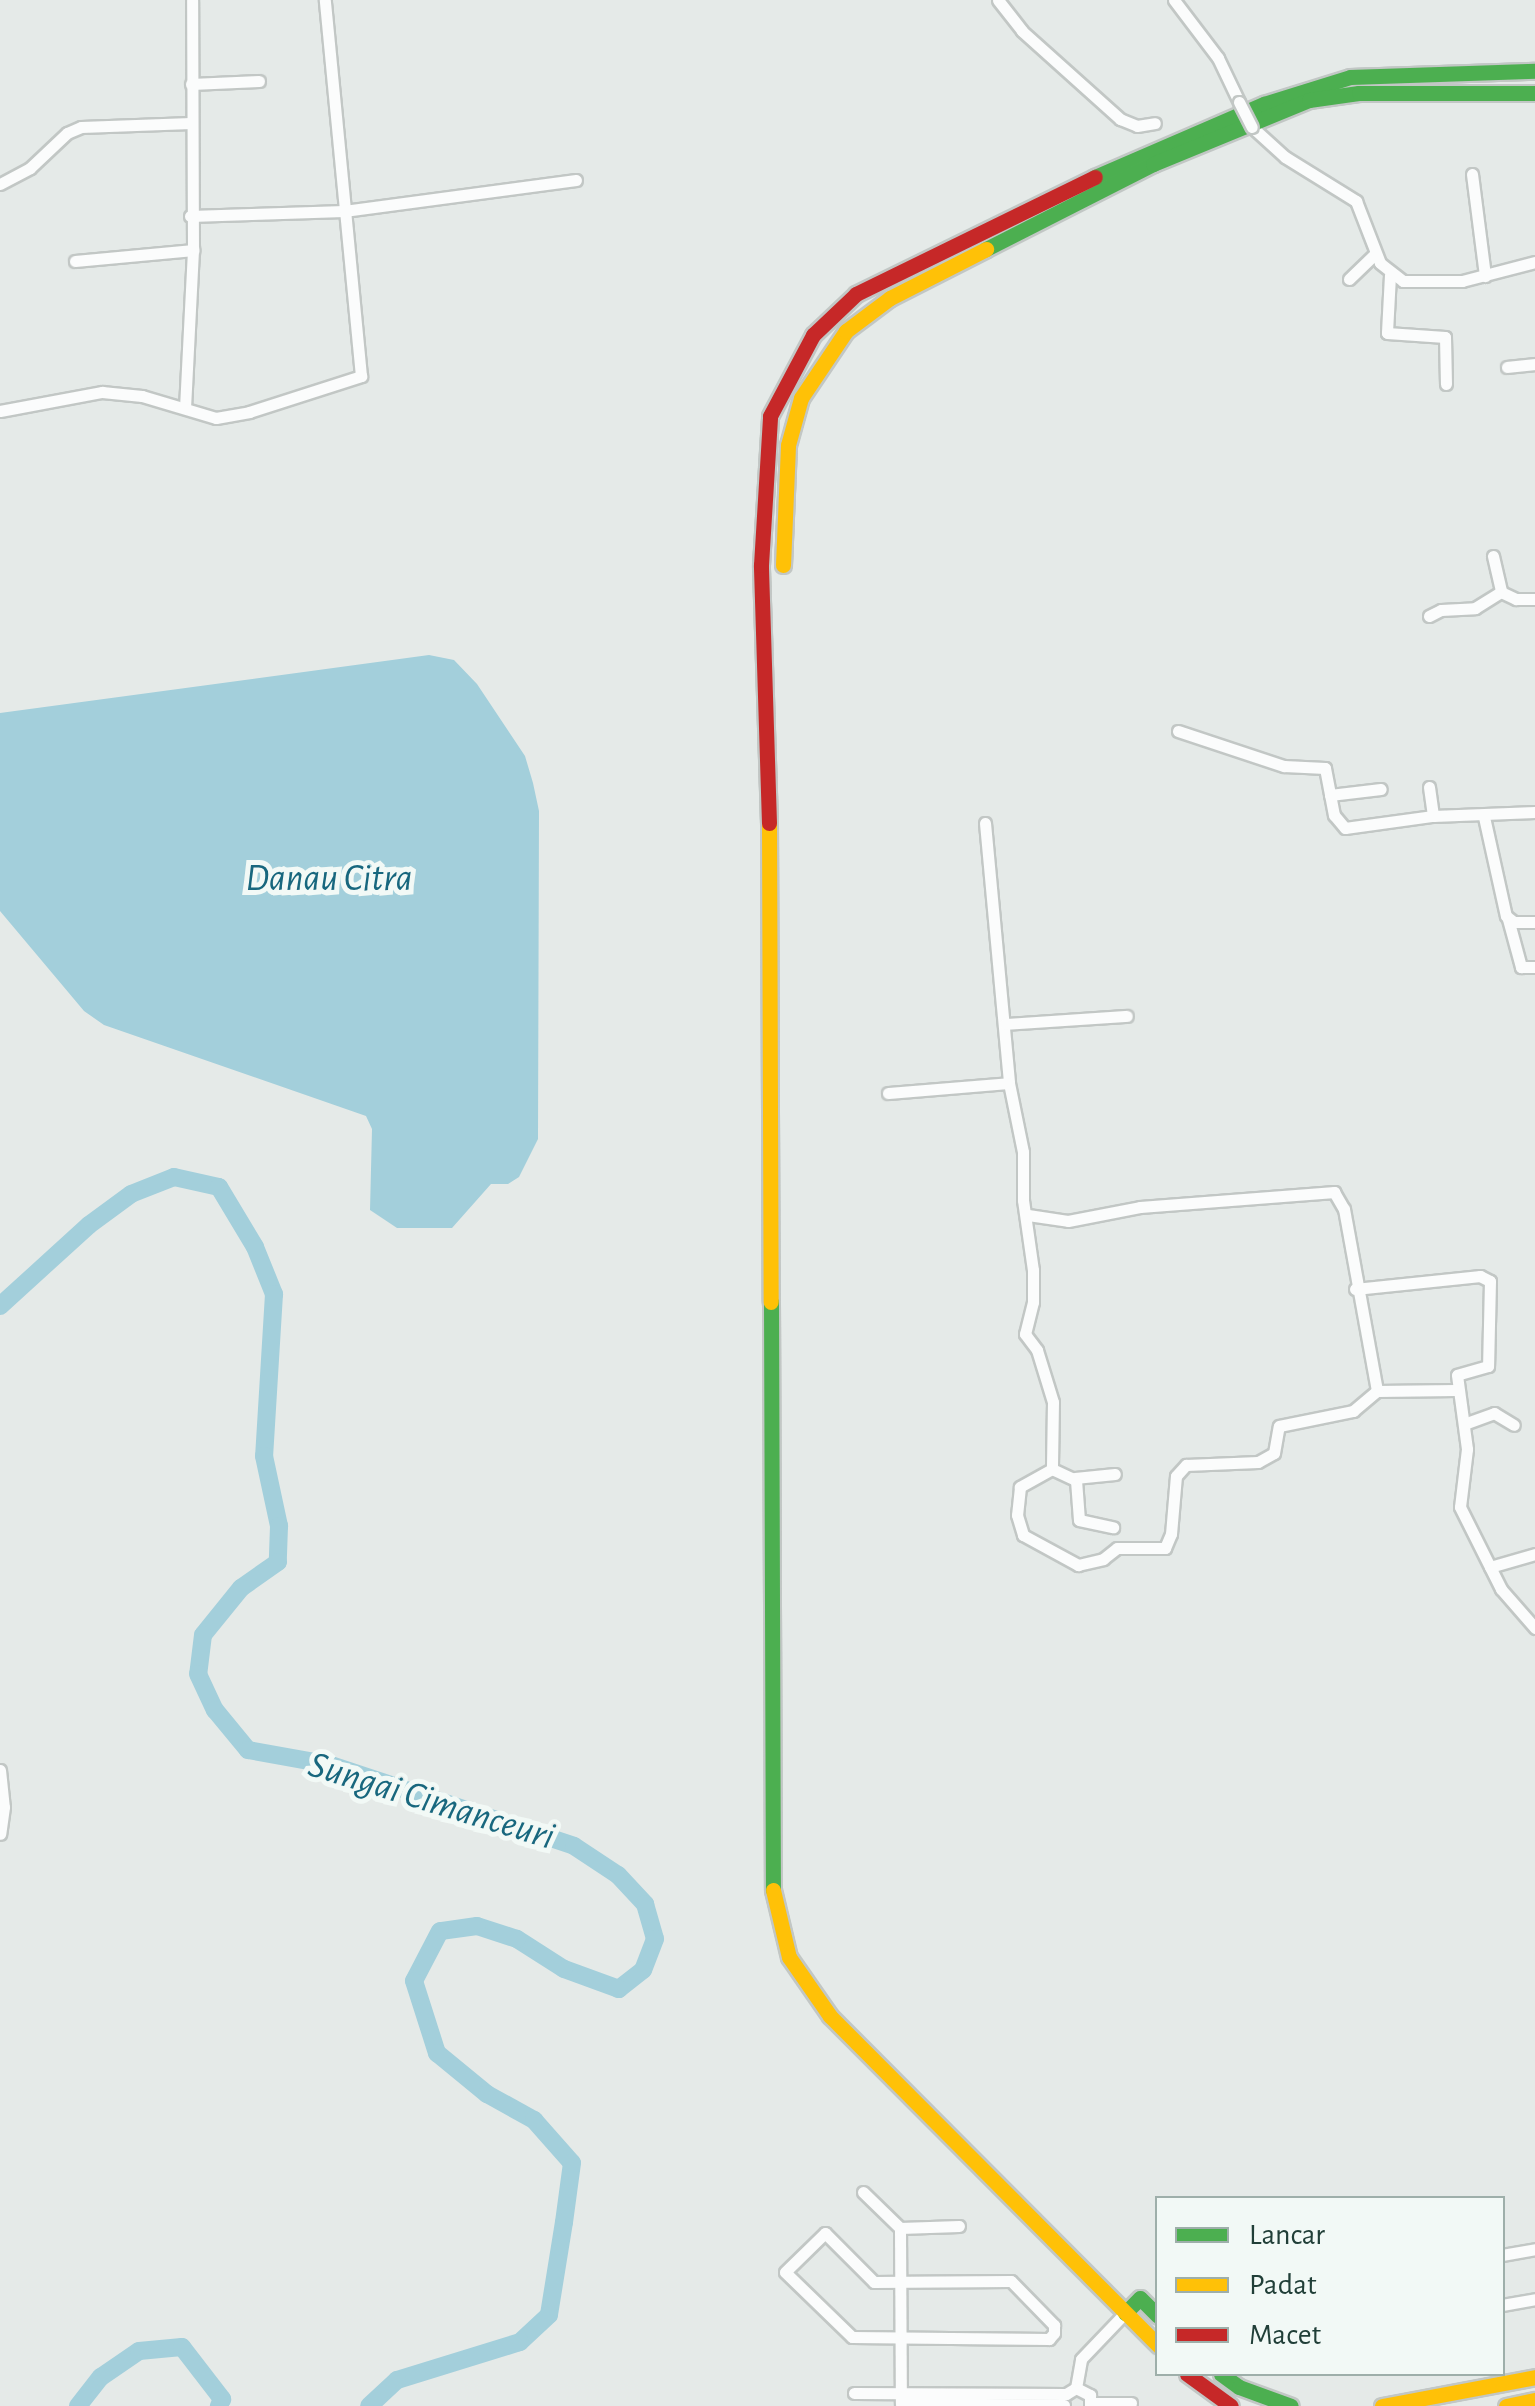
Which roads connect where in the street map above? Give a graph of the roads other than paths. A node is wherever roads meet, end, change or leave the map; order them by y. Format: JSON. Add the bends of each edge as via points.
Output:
{"nodes":[{"id":1,"x":192,"y":0,"type":"edge"},
{"id":2,"x":325,"y":0,"type":"edge"},
{"id":3,"x":998,"y":0,"type":"edge"},
{"id":4,"x":1174,"y":0,"type":"edge"},
{"id":5,"x":1535,"y":71,"type":"edge"},
{"id":6,"x":259,"y":81,"type":"dead end"},
{"id":7,"x":191,"y":84,"type":"junction"},
{"id":8,"x":1535,"y":93,"type":"edge"},
{"id":9,"x":191,"y":123,"type":"junction"},
{"id":10,"x":1155,"y":123,"type":"dead end"},
{"id":11,"x":1472,"y":174,"type":"dead end"},
{"id":12,"x":576,"y":180,"type":"dead end"},
{"id":13,"x":0,"y":184,"type":"edge"},
{"id":14,"x":344,"y":210,"type":"junction"},
{"id":15,"x":190,"y":216,"type":"junction"},
{"id":16,"x":194,"y":250,"type":"junction"},
{"id":17,"x":1374,"y":254,"type":"junction"},
{"id":18,"x":75,"y":261,"type":"dead end"},
{"id":19,"x":1535,"y":262,"type":"edge"},
{"id":20,"x":1390,"y":275,"type":"junction"},
{"id":21,"x":1484,"y":276,"type":"junction"},
{"id":22,"x":1349,"y":279,"type":"dead end"},
{"id":23,"x":1535,"y":364,"type":"edge"},
{"id":24,"x":1507,"y":367,"type":"dead end"},
{"id":25,"x":1446,"y":384,"type":"dead end"},
{"id":26,"x":0,"y":408,"type":"edge"},
{"id":27,"x":186,"y":408,"type":"junction"},
{"id":28,"x":765,"y":452,"type":"junction"},
{"id":29,"x":787,"y":452,"type":"junction"},
{"id":30,"x":1493,"y":556,"type":"dead end"},
{"id":31,"x":783,"y":564,"type":"dead end"},
{"id":32,"x":1501,"y":592,"type":"junction"},
{"id":33,"x":1535,"y":598,"type":"edge"},
{"id":34,"x":1429,"y":616,"type":"dead end"},
{"id":35,"x":1178,"y":730,"type":"dead end"},
{"id":36,"x":1429,"y":787,"type":"dead end"},
{"id":37,"x":1382,"y":789,"type":"dead end"},
{"id":38,"x":1330,"y":796,"type":"junction"},
{"id":39,"x":1535,"y":812,"type":"edge"},
{"id":40,"x":1434,"y":816,"type":"junction"},
{"id":41,"x":1484,"y":817,"type":"junction"},
{"id":42,"x":985,"y":823,"type":"dead end"},
{"id":43,"x":1508,"y":919,"type":"junction"},
{"id":44,"x":1535,"y":922,"type":"edge"},
{"id":45,"x":1535,"y":967,"type":"edge"},
{"id":46,"x":1127,"y":1016,"type":"dead end"},
{"id":47,"x":1005,"y":1024,"type":"junction"},
{"id":48,"x":1009,"y":1083,"type":"junction"},
{"id":49,"x":888,"y":1094,"type":"dead end"},
{"id":50,"x":1028,"y":1215,"type":"junction"},
{"id":51,"x":1356,"y":1289,"type":"junction"},
{"id":52,"x":1456,"y":1390,"type":"junction"},
{"id":53,"x":1376,"y":1391,"type":"junction"},
{"id":54,"x":1464,"y":1424,"type":"junction"},
{"id":55,"x":1514,"y":1425,"type":"dead end"},
{"id":56,"x":1052,"y":1469,"type":"junction"},
{"id":57,"x":1115,"y":1474,"type":"dead end"},
{"id":58,"x":1074,"y":1478,"type":"junction"},
{"id":59,"x":1113,"y":1527,"type":"dead end"},
{"id":60,"x":1535,"y":1554,"type":"edge"},
{"id":61,"x":1490,"y":1567,"type":"junction"},
{"id":62,"x":1535,"y":1628,"type":"edge"},
{"id":63,"x":0,"y":1774,"type":"edge"},
{"id":64,"x":0,"y":1834,"type":"edge"},
{"id":65,"x":864,"y":2192,"type":"dead end"},
{"id":66,"x":959,"y":2226,"type":"dead end"},
{"id":67,"x":900,"y":2228,"type":"junction"},
{"id":68,"x":1535,"y":2248,"type":"edge"},
{"id":69,"x":1505,"y":2254,"type":"edge"},
{"id":70,"x":900,"y":2282,"type":"junction"},
{"id":71,"x":1535,"y":2299,"type":"edge"},
{"id":72,"x":1505,"y":2305,"type":"edge"},
{"id":73,"x":1125,"y":2313,"type":"junction"},
{"id":74,"x":1155,"y":2313,"type":"edge"},
{"id":75,"x":900,"y":2338,"type":"junction"},
{"id":76,"x":1155,"y":2342,"type":"edge"},
{"id":77,"x":1191,"y":2376,"type":"edge"},
{"id":78,"x":1224,"y":2376,"type":"edge"},
{"id":79,"x":1535,"y":2378,"type":"edge"},
{"id":80,"x":854,"y":2393,"type":"dead end"},
{"id":81,"x":901,"y":2393,"type":"junction"},
{"id":82,"x":1067,"y":2398,"type":"edge"},
{"id":83,"x":1535,"y":2400,"type":"edge"},
{"id":84,"x":1131,"y":2403,"type":"dead end"},
{"id":85,"x":1091,"y":2405,"type":"edge"},
{"id":86,"x":1231,"y":2406,"type":"edge"},
{"id":87,"x":1292,"y":2406,"type":"edge"},
{"id":88,"x":1382,"y":2406,"type":"edge"},
{"id":89,"x":1506,"y":2406,"type":"edge"}],
"edges":[{"from":1,"to":7,"type":"street"},
{"from":2,"to":14,"type":"street"},
{"from":3,"to":10,"type":"street","via":[[1022,32],[1120,119]]},
{"from":4,"to":17,"type":"street","bridge":true,"via":[[1218,58],[1252,128],[1356,201]]},
{"from":5,"to":28,"type":"street","via":[[1384,72],[1306,89],[1149,152],[880,279],[812,336],[781,389]]},
{"from":6,"to":7,"type":"street"},
{"from":7,"to":9,"type":"street"},
{"from":8,"to":29,"type":"street","via":[[1324,97],[1153,164],[869,312],[814,372],[791,423]]},
{"from":9,"to":13,"type":"street","via":[[81,127]]},
{"from":9,"to":15,"type":"street"},
{"from":11,"to":21,"type":"street"},
{"from":12,"to":14,"type":"street"},
{"from":14,"to":15,"type":"street"},
{"from":14,"to":27,"type":"street","via":[[361,376],[216,418]]},
{"from":15,"to":16,"type":"street"},
{"from":16,"to":18,"type":"street"},
{"from":16,"to":27,"type":"street"},
{"from":17,"to":20,"type":"street"},
{"from":17,"to":22,"type":"street"},
{"from":19,"to":21,"type":"street"},
{"from":20,"to":21,"type":"street","via":[[1437,282]]},
{"from":20,"to":25,"type":"street","via":[[1387,333],[1445,337]]},
{"from":23,"to":24,"type":"street"},
{"from":26,"to":27,"type":"street","via":[[102,392]]},
{"from":28,"to":29,"type":"street"},
{"from":28,"to":73,"type":"street","via":[[773,1899],[789,1957],[830,2016]]},
{"from":29,"to":31,"type":"street"},
{"from":30,"to":32,"type":"street"},
{"from":32,"to":33,"type":"street"},
{"from":32,"to":34,"type":"street","via":[[1475,608]]},
{"from":35,"to":38,"type":"street","via":[[1284,766],[1324,768]]},
{"from":36,"to":40,"type":"street"},
{"from":37,"to":38,"type":"street"},
{"from":38,"to":40,"type":"street","via":[[1345,828]]},
{"from":39,"to":41,"type":"street"},
{"from":40,"to":41,"type":"street"},
{"from":41,"to":43,"type":"street"},
{"from":42,"to":47,"type":"street"},
{"from":43,"to":44,"type":"street"},
{"from":43,"to":45,"type":"street","via":[[1521,966]]},
{"from":46,"to":47,"type":"street"},
{"from":47,"to":48,"type":"street"},
{"from":48,"to":49,"type":"street"},
{"from":48,"to":50,"type":"street"},
{"from":50,"to":51,"type":"street","via":[[1068,1221],[1140,1207],[1330,1191],[1344,1209]]},
{"from":50,"to":56,"type":"street","via":[[1034,1291],[1025,1329],[1052,1396]]},
{"from":51,"to":52,"type":"street","via":[[1488,1278],[1488,1366],[1459,1372]]},
{"from":51,"to":53,"type":"street"},
{"from":52,"to":53,"type":"street"},
{"from":52,"to":54,"type":"street"},
{"from":53,"to":56,"type":"street","via":[[1353,1411],[1279,1426],[1274,1453],[1258,1462],[1181,1468],[1170,1540],[1160,1550],[1117,1548],[1078,1564],[1030,1542],[1018,1527],[1020,1487]]},
{"from":54,"to":55,"type":"street","via":[[1494,1413]]},
{"from":54,"to":61,"type":"street","via":[[1460,1507]]},
{"from":56,"to":58,"type":"street"},
{"from":57,"to":58,"type":"street"},
{"from":58,"to":59,"type":"street","via":[[1079,1520]]},
{"from":60,"to":61,"type":"street"},
{"from":61,"to":62,"type":"street"},
{"from":63,"to":64,"type":"street"},
{"from":65,"to":67,"type":"street"},
{"from":66,"to":67,"type":"street"},
{"from":67,"to":70,"type":"street"},
{"from":68,"to":69,"type":"street"},
{"from":70,"to":75,"type":"street"},
{"from":70,"to":75,"type":"street","via":[[874,2282],[825,2233],[786,2272],[852,2337]]},
{"from":70,"to":75,"type":"street","via":[[1011,2282],[1054,2326],[1049,2338]]},
{"from":71,"to":72,"type":"street"},
{"from":73,"to":74,"type":"street","via":[[1140,2298]]},
{"from":73,"to":76,"type":"street"},
{"from":73,"to":82,"type":"street","via":[[1081,2359]]},
{"from":75,"to":81,"type":"street"},
{"from":77,"to":86,"type":"street"},
{"from":78,"to":87,"type":"street"},
{"from":79,"to":88,"type":"street"},
{"from":80,"to":81,"type":"street"},
{"from":81,"to":82,"type":"street"},
{"from":82,"to":85,"type":"street","via":[[1084,2390]]},
{"from":83,"to":89,"type":"street"},
{"from":84,"to":85,"type":"street"}]}
